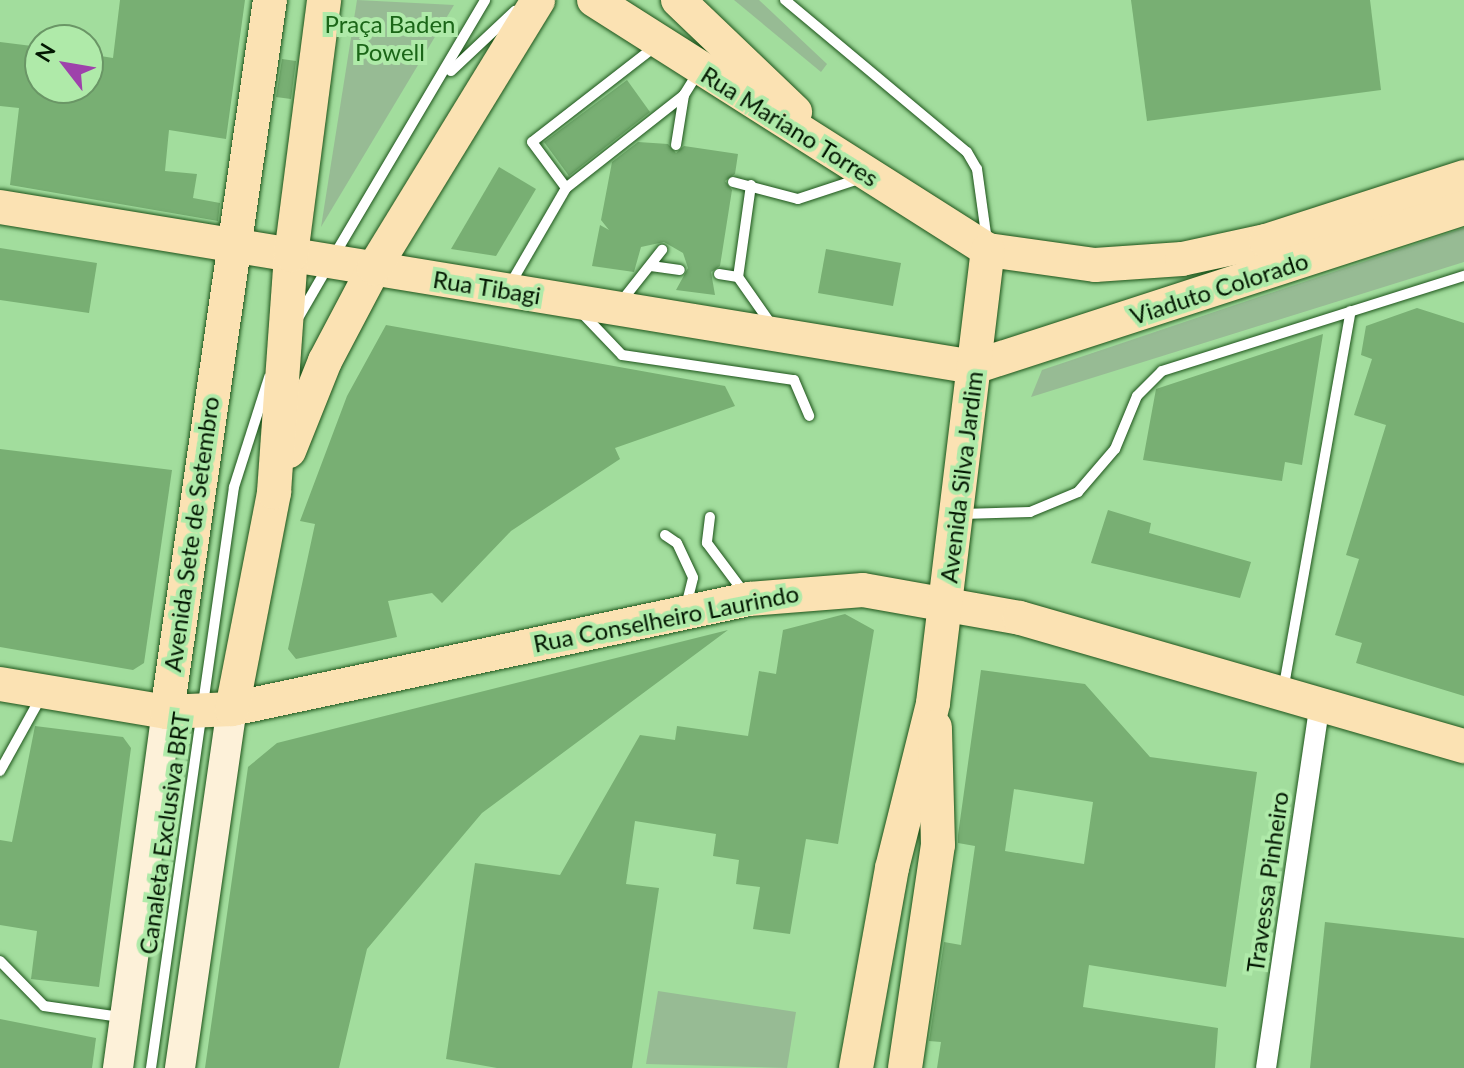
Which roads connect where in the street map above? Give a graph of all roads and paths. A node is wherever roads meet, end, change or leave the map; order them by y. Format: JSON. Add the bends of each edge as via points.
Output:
{"nodes":[{"id":1,"x":270,"y":0,"type":"edge"},
{"id":2,"x":324,"y":0,"type":"edge"},
{"id":3,"x":527,"y":0,"type":"edge"},
{"id":4,"x":538,"y":0,"type":"edge"},
{"id":5,"x":594,"y":0,"type":"edge"},
{"id":6,"x":678,"y":0,"type":"edge"},
{"id":7,"x":785,"y":0,"type":"edge"},
{"id":8,"x":486,"y":2,"type":"edge"},
{"id":9,"x":659,"y":44,"type":"junction"},
{"id":10,"x":441,"y":80,"type":"junction"},
{"id":11,"x":692,"y":82,"type":"junction"},
{"id":12,"x":676,"y":145,"type":"dead end"},
{"id":13,"x":858,"y":169,"type":"junction"},
{"id":14,"x":1464,"y":177,"type":"edge"},
{"id":15,"x":733,"y":182,"type":"dead end"},
{"id":16,"x":751,"y":185,"type":"junction"},
{"id":17,"x":566,"y":188,"type":"junction"},
{"id":18,"x":0,"y":207,"type":"edge"},
{"id":19,"x":1464,"y":208,"type":"edge"},
{"id":20,"x":231,"y":245,"type":"junction"},
{"id":21,"x":662,"y":250,"type":"dead end"},
{"id":22,"x":988,"y":250,"type":"junction"},
{"id":23,"x":291,"y":255,"type":"junction"},
{"id":24,"x":330,"y":261,"type":"junction"},
{"id":25,"x":651,"y":266,"type":"junction"},
{"id":26,"x":374,"y":268,"type":"junction"},
{"id":27,"x":680,"y":270,"type":"dead end"},
{"id":28,"x":719,"y":274,"type":"dead end"},
{"id":29,"x":1464,"y":276,"type":"edge"},
{"id":30,"x":738,"y":277,"type":"junction"},
{"id":31,"x":508,"y":290,"type":"junction"},
{"id":32,"x":572,"y":301,"type":"junction"},
{"id":33,"x":616,"y":308,"type":"junction"},
{"id":34,"x":1351,"y":311,"type":"junction"},
{"id":35,"x":778,"y":335,"type":"junction"},
{"id":36,"x":287,"y":340,"type":"junction"},
{"id":37,"x":974,"y":367,"type":"junction"},
{"id":38,"x":809,"y":416,"type":"dead end"},
{"id":39,"x":274,"y":492,"type":"junction"},
{"id":40,"x":956,"y":514,"type":"junction"},
{"id":41,"x":710,"y":517,"type":"dead end"},
{"id":42,"x":665,"y":535,"type":"dead end"},
{"id":43,"x":749,"y":599,"type":"junction"},
{"id":44,"x":946,"y":599,"type":"junction"},
{"id":45,"x":685,"y":611,"type":"junction"},
{"id":46,"x":0,"y":684,"type":"edge"},
{"id":47,"x":43,"y":691,"type":"junction"},
{"id":48,"x":1283,"y":693,"type":"junction"},
{"id":49,"x":933,"y":703,"type":"junction"},
{"id":50,"x":1320,"y":704,"type":"junction"},
{"id":51,"x":217,"y":710,"type":"junction"},
{"id":52,"x":167,"y":712,"type":"junction"},
{"id":53,"x":1464,"y":746,"type":"edge"},
{"id":54,"x":0,"y":771,"type":"edge"},
{"id":55,"x":0,"y":961,"type":"edge"},
{"id":56,"x":125,"y":1017,"type":"junction"},
{"id":57,"x":118,"y":1068,"type":"edge"},
{"id":58,"x":151,"y":1068,"type":"edge"},
{"id":59,"x":180,"y":1068,"type":"edge"},
{"id":60,"x":856,"y":1068,"type":"edge"},
{"id":61,"x":905,"y":1068,"type":"edge"},
{"id":62,"x":1266,"y":1068,"type":"edge"}],
"edges":[{"from":1,"to":20,"type":"main road","name":"Avenida Sete de Setembro"},
{"from":2,"to":23,"type":"main road"},
{"from":3,"to":10,"type":"lane","name":"Canaleta Exclusiva BRT"},
{"from":4,"to":26,"type":"main road"},
{"from":5,"to":9,"type":"main road","name":"Rua Mariano Torres"},
{"from":6,"to":13,"type":"main road"},
{"from":7,"to":22,"type":"lane","via":[[967,152],[977,169]]},
{"from":8,"to":10,"type":"lane","name":"Canaleta Exclusiva BRT"},
{"from":9,"to":11,"type":"main road","name":"Rua Mariano Torres"},
{"from":9,"to":17,"type":"lane","via":[[532,142]]},
{"from":10,"to":24,"type":"lane","name":"Canaleta Exclusiva BRT"},
{"from":11,"to":12,"type":"lane"},
{"from":11,"to":13,"type":"main road","name":"Rua Mariano Torres"},
{"from":11,"to":17,"type":"lane"},
{"from":13,"to":16,"type":"lane","via":[[798,199]]},
{"from":13,"to":22,"type":"main road","name":"Rua Mariano Torres"},
{"from":14,"to":22,"type":"main road","name":"Viaduto Colorado","via":[[1266,241],[1182,259],[1095,265]]},
{"from":15,"to":16,"type":"lane"},
{"from":16,"to":30,"type":"lane"},
{"from":17,"to":31,"type":"lane"},
{"from":18,"to":20,"type":"main road","name":"Rua Tibagi"},
{"from":19,"to":37,"type":"main road","name":"Viaduto Colorado"},
{"from":20,"to":23,"type":"main road","name":"Rua Tibagi"},
{"from":20,"to":52,"type":"main road","name":"Avenida Sete de Setembro"},
{"from":21,"to":25,"type":"lane"},
{"from":22,"to":37,"type":"main road","name":"Avenida Silva Jardim"},
{"from":23,"to":24,"type":"main road","name":"Rua Tibagi"},
{"from":23,"to":36,"type":"main road"},
{"from":24,"to":26,"type":"main road","name":"Rua Tibagi"},
{"from":24,"to":36,"type":"lane","name":"Canaleta Exclusiva BRT"},
{"from":25,"to":27,"type":"lane"},
{"from":25,"to":33,"type":"lane"},
{"from":26,"to":31,"type":"main road","name":"Rua Tibagi"},
{"from":26,"to":39,"type":"main road","via":[[325,361]]},
{"from":28,"to":30,"type":"lane"},
{"from":29,"to":34,"type":"lane"},
{"from":30,"to":35,"type":"lane"},
{"from":31,"to":32,"type":"main road","name":"Rua Tibagi"},
{"from":32,"to":33,"type":"main road","name":"Rua Tibagi"},
{"from":32,"to":38,"type":"lane","via":[[622,355],[794,380]]},
{"from":33,"to":35,"type":"main road","name":"Rua Tibagi"},
{"from":34,"to":40,"type":"lane","via":[[1162,371],[1137,396],[1115,449],[1078,492],[1030,512]]},
{"from":34,"to":48,"type":"lane"},
{"from":35,"to":37,"type":"main road","name":"Rua Tibagi"},
{"from":36,"to":39,"type":"main road"},
{"from":36,"to":51,"type":"lane","name":"Canaleta Exclusiva BRT","via":[[240,464]]},
{"from":37,"to":40,"type":"main road","name":"Avenida Silva Jardim"},
{"from":39,"to":51,"type":"main road"},
{"from":40,"to":44,"type":"main road","name":"Avenida Silva Jardim"},
{"from":41,"to":43,"type":"lane","via":[[707,543]]},
{"from":42,"to":45,"type":"lane","via":[[677,543],[693,578]]},
{"from":43,"to":44,"type":"main road","name":"Rua Conselheiro Laurindo","via":[[826,589]]},
{"from":43,"to":45,"type":"main road","name":"Rua Conselheiro Laurindo"},
{"from":44,"to":48,"type":"main road","name":"Rua Conselheiro Laurindo"},
{"from":44,"to":49,"type":"main road","name":"Avenida Silva Jardim"},
{"from":45,"to":51,"type":"main road","name":"Rua Conselheiro Laurindo"},
{"from":46,"to":47,"type":"main road","name":"Rua Conselheiro Laurindo"},
{"from":47,"to":52,"type":"main road","name":"Rua Conselheiro Laurindo"},
{"from":47,"to":54,"type":"lane"},
{"from":48,"to":50,"type":"main road","name":"Rua Conselheiro Laurindo"},
{"from":49,"to":60,"type":"main road","name":"Avenida Silva Jardim","via":[[892,868]]},
{"from":49,"to":61,"type":"main road","name":"Avenida Silva Jardim","via":[[938,845]]},
{"from":50,"to":53,"type":"main road","name":"Rua Conselheiro Laurindo"},
{"from":50,"to":62,"type":"street","name":"Travessa Pinheiro"},
{"from":51,"to":52,"type":"main road","name":"Rua Conselheiro Laurindo"},
{"from":51,"to":58,"type":"lane","name":"Canaleta Exclusiva BRT"},
{"from":51,"to":59,"type":"main road"},
{"from":52,"to":56,"type":"main road","name":"Avenida Sete de Setembro"},
{"from":55,"to":56,"type":"lane","via":[[44,1006]]},
{"from":56,"to":57,"type":"main road","name":"Avenida Sete de Setembro"}]}
